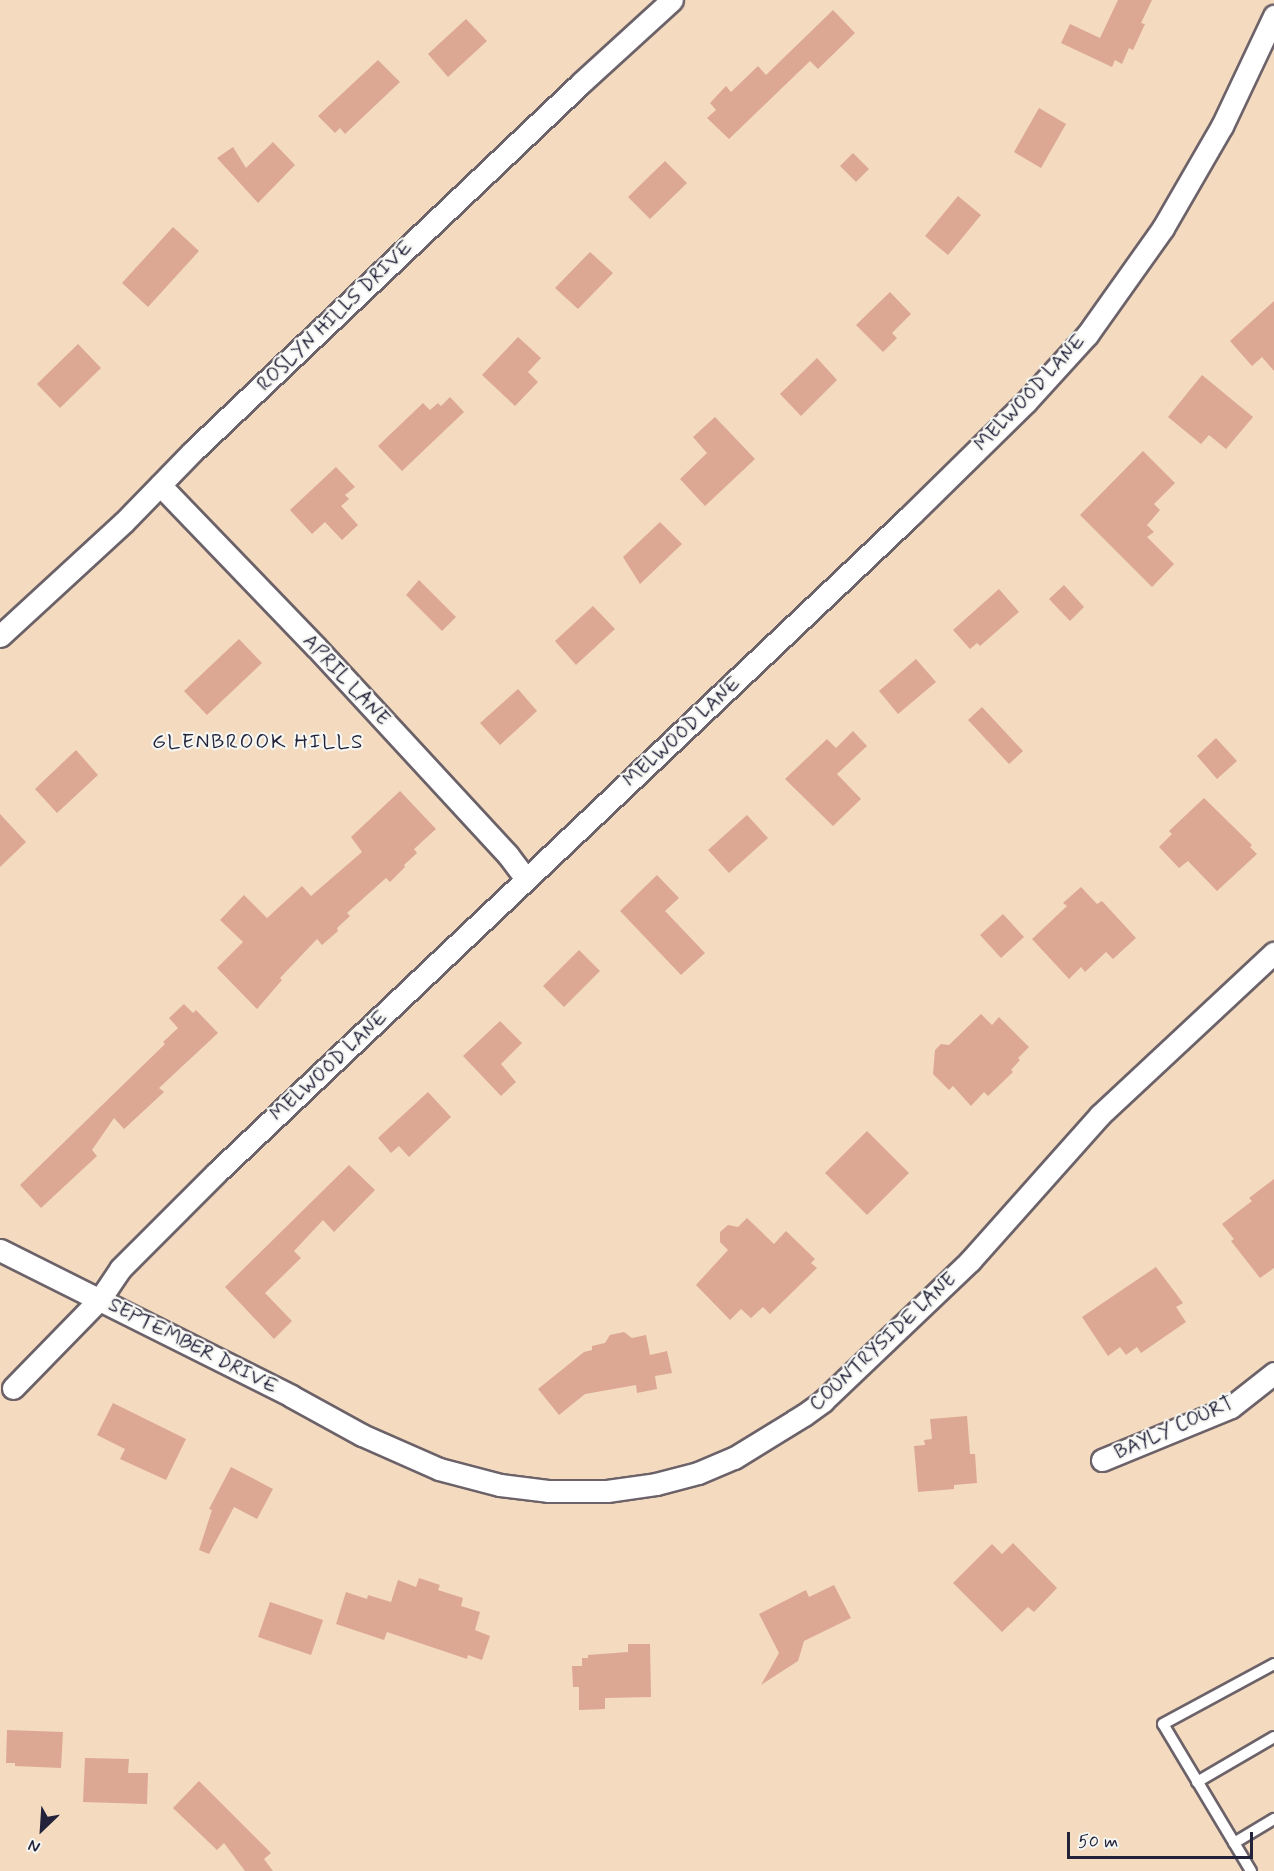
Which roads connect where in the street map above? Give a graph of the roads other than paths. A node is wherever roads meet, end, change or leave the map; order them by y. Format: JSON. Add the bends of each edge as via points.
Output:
{"nodes":[{"id":1,"x":672,"y":0,"type":"edge"},
{"id":2,"x":1272,"y":24,"type":"edge"},
{"id":3,"x":160,"y":485,"type":"junction"},
{"id":4,"x":0,"y":636,"type":"edge"},
{"id":5,"x":526,"y":879,"type":"junction"},
{"id":6,"x":1274,"y":953,"type":"edge"},
{"id":7,"x":0,"y":1250,"type":"edge"},
{"id":8,"x":100,"y":1299,"type":"junction"},
{"id":9,"x":1274,"y":1373,"type":"edge"},
{"id":10,"x":13,"y":1388,"type":"dead end"},
{"id":11,"x":384,"y":1445,"type":"joint"},
{"id":12,"x":1102,"y":1460,"type":"dead end"},
{"id":13,"x":1274,"y":1664,"type":"edge"},
{"id":14,"x":1274,"y":1737,"type":"edge"},
{"id":15,"x":1197,"y":1782,"type":"junction"},
{"id":16,"x":1274,"y":1819,"type":"edge"},
{"id":17,"x":1234,"y":1843,"type":"junction"},
{"id":18,"x":1251,"y":1871,"type":"edge"}],
"edges":[{"from":1,"to":3,"type":"street","name":"ROSLYN HILLS DRIVE"},
{"from":2,"to":5,"type":"street","name":"MELWOOD LANE","via":[[1222,126],[1163,228],[1087,335],[1026,402],[911,515]]},
{"from":3,"to":4,"type":"street","name":"ROSLYN HILLS DRIVE"},
{"from":3,"to":5,"type":"street","name":"APRIL LANE","via":[[316,647]]},
{"from":5,"to":8,"type":"street","name":"MELWOOD LANE","via":[[217,1172],[120,1269]]},
{"from":6,"to":11,"type":"street","name":"COUNTRYSIDE LANE","via":[[1100,1115],[970,1261],[906,1324],[823,1401],[754,1447],[698,1473],[656,1484],[568,1492],[471,1479]]},
{"from":7,"to":8,"type":"street","name":"SEPTEMBER DRIVE"},
{"from":8,"to":10,"type":"street","name":"MELWOOD LANE"},
{"from":8,"to":11,"type":"street","name":"SEPTEMBER DRIVE"},
{"from":9,"to":12,"type":"street","name":"BAYLY COURT","via":[[1231,1407]]},
{"from":13,"to":15,"type":"lane","via":[[1163,1724]]},
{"from":14,"to":15,"type":"lane"},
{"from":15,"to":17,"type":"lane"},
{"from":16,"to":17,"type":"lane"},
{"from":17,"to":18,"type":"lane"}]}
